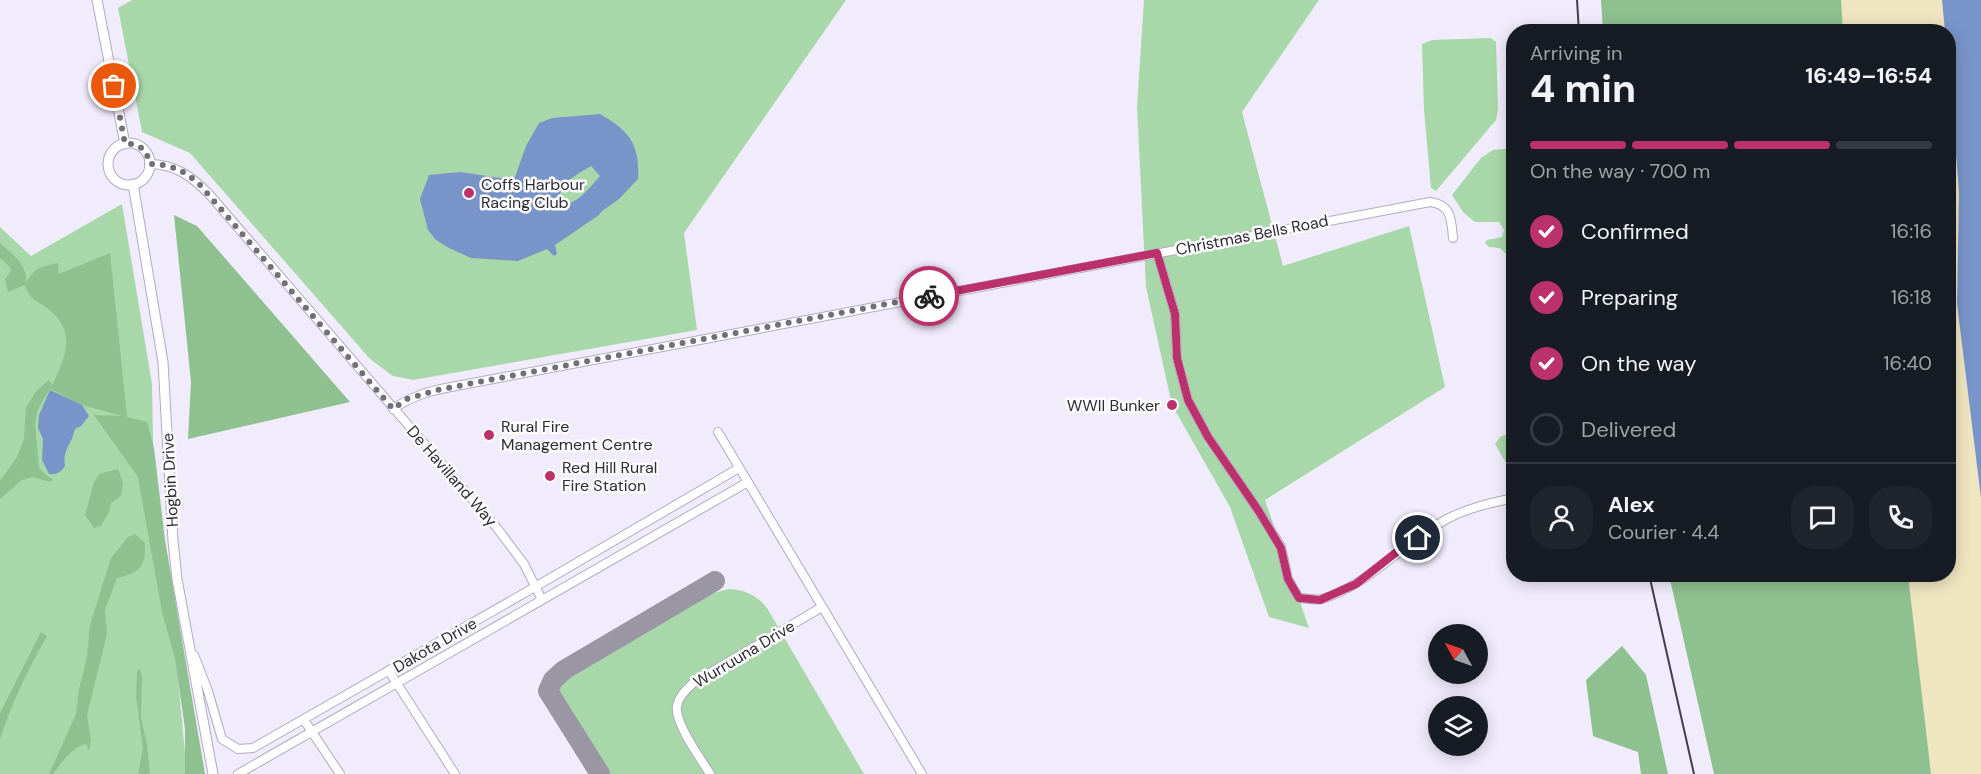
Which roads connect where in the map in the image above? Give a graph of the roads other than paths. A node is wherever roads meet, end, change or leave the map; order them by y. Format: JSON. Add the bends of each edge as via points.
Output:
{"nodes":[{"id":1,"x":97,"y":0,"type":"edge"},
{"id":2,"x":125,"y":144,"type":"junction"},
{"id":3,"x":149,"y":164,"type":"junction"},
{"id":4,"x":133,"y":184,"type":"junction"},
{"id":5,"x":1453,"y":238,"type":"dead end"},
{"id":6,"x":1157,"y":253,"type":"junction"},
{"id":7,"x":393,"y":409,"type":"junction"},
{"id":8,"x":718,"y":432,"type":"dead end"},
{"id":9,"x":739,"y":468,"type":"junction"},
{"id":10,"x":748,"y":482,"type":"junction"},
{"id":11,"x":1506,"y":500,"type":"edge"},
{"id":12,"x":535,"y":587,"type":"junction"},
{"id":13,"x":542,"y":600,"type":"junction"},
{"id":14,"x":822,"y":607,"type":"junction"},
{"id":15,"x":187,"y":637,"type":"junction"},
{"id":16,"x":389,"y":671,"type":"junction"},
{"id":17,"x":397,"y":683,"type":"junction"},
{"id":18,"x":304,"y":720,"type":"junction"},
{"id":19,"x":312,"y":731,"type":"junction"},
{"id":20,"x":213,"y":774,"type":"edge"},
{"id":21,"x":238,"y":774,"type":"edge"},
{"id":22,"x":340,"y":774,"type":"edge"},
{"id":23,"x":455,"y":774,"type":"edge"},
{"id":24,"x":710,"y":774,"type":"edge"},
{"id":25,"x":922,"y":774,"type":"edge"}],
"edges":[{"from":1,"to":2,"type":"main road"},
{"from":2,"to":3,"type":"main road","via":[[142,148]]},
{"from":2,"to":4,"type":"main road","via":[[112,151],[109,171],[117,181]]},
{"from":3,"to":4,"type":"main road","via":[[143,179]]},
{"from":3,"to":7,"type":"street","name":"De Havilland Way","via":[[177,168],[201,186]]},
{"from":4,"to":15,"type":"main road","name":"Hogbin Drive","via":[[163,362],[173,541]]},
{"from":5,"to":6,"type":"street","name":"Christmas Bells Road","via":[[1446,208],[1430,202]]},
{"from":6,"to":7,"type":"street","name":"Christmas Bells Road","via":[[451,387],[422,393]]},
{"from":6,"to":11,"type":"street","via":[[1175,314],[1177,358],[1188,400],[1281,548],[1288,579],[1299,598],[1320,600],[1356,584],[1447,519]]},
{"from":7,"to":12,"type":"street","name":"De Havilland Way","via":[[514,548]]},
{"from":8,"to":9,"type":"street"},
{"from":9,"to":10,"type":"street"},
{"from":9,"to":12,"type":"street","name":"Dakota Drive"},
{"from":10,"to":13,"type":"street","name":"Dakota Drive"},
{"from":10,"to":14,"type":"street"},
{"from":12,"to":13,"type":"street","name":"De Havilland Way"},
{"from":12,"to":16,"type":"street","name":"Dakota Drive"},
{"from":13,"to":17,"type":"street","name":"Dakota Drive"},
{"from":14,"to":24,"type":"street","name":"Wurruuna Drive","via":[[693,683],[682,694],[678,719]]},
{"from":14,"to":25,"type":"street"},
{"from":15,"to":18,"type":"street","name":"Dakota Drive","via":[[219,733],[227,744],[238,749],[253,748]]},
{"from":15,"to":20,"type":"main road","name":"Hogbin Drive"},
{"from":16,"to":17,"type":"street"},
{"from":16,"to":18,"type":"street","name":"Dakota Drive"},
{"from":17,"to":19,"type":"street","name":"Dakota Drive"},
{"from":17,"to":23,"type":"street"},
{"from":18,"to":19,"type":"street"},
{"from":19,"to":21,"type":"street","name":"Dakota Drive"},
{"from":19,"to":22,"type":"street"}]}
